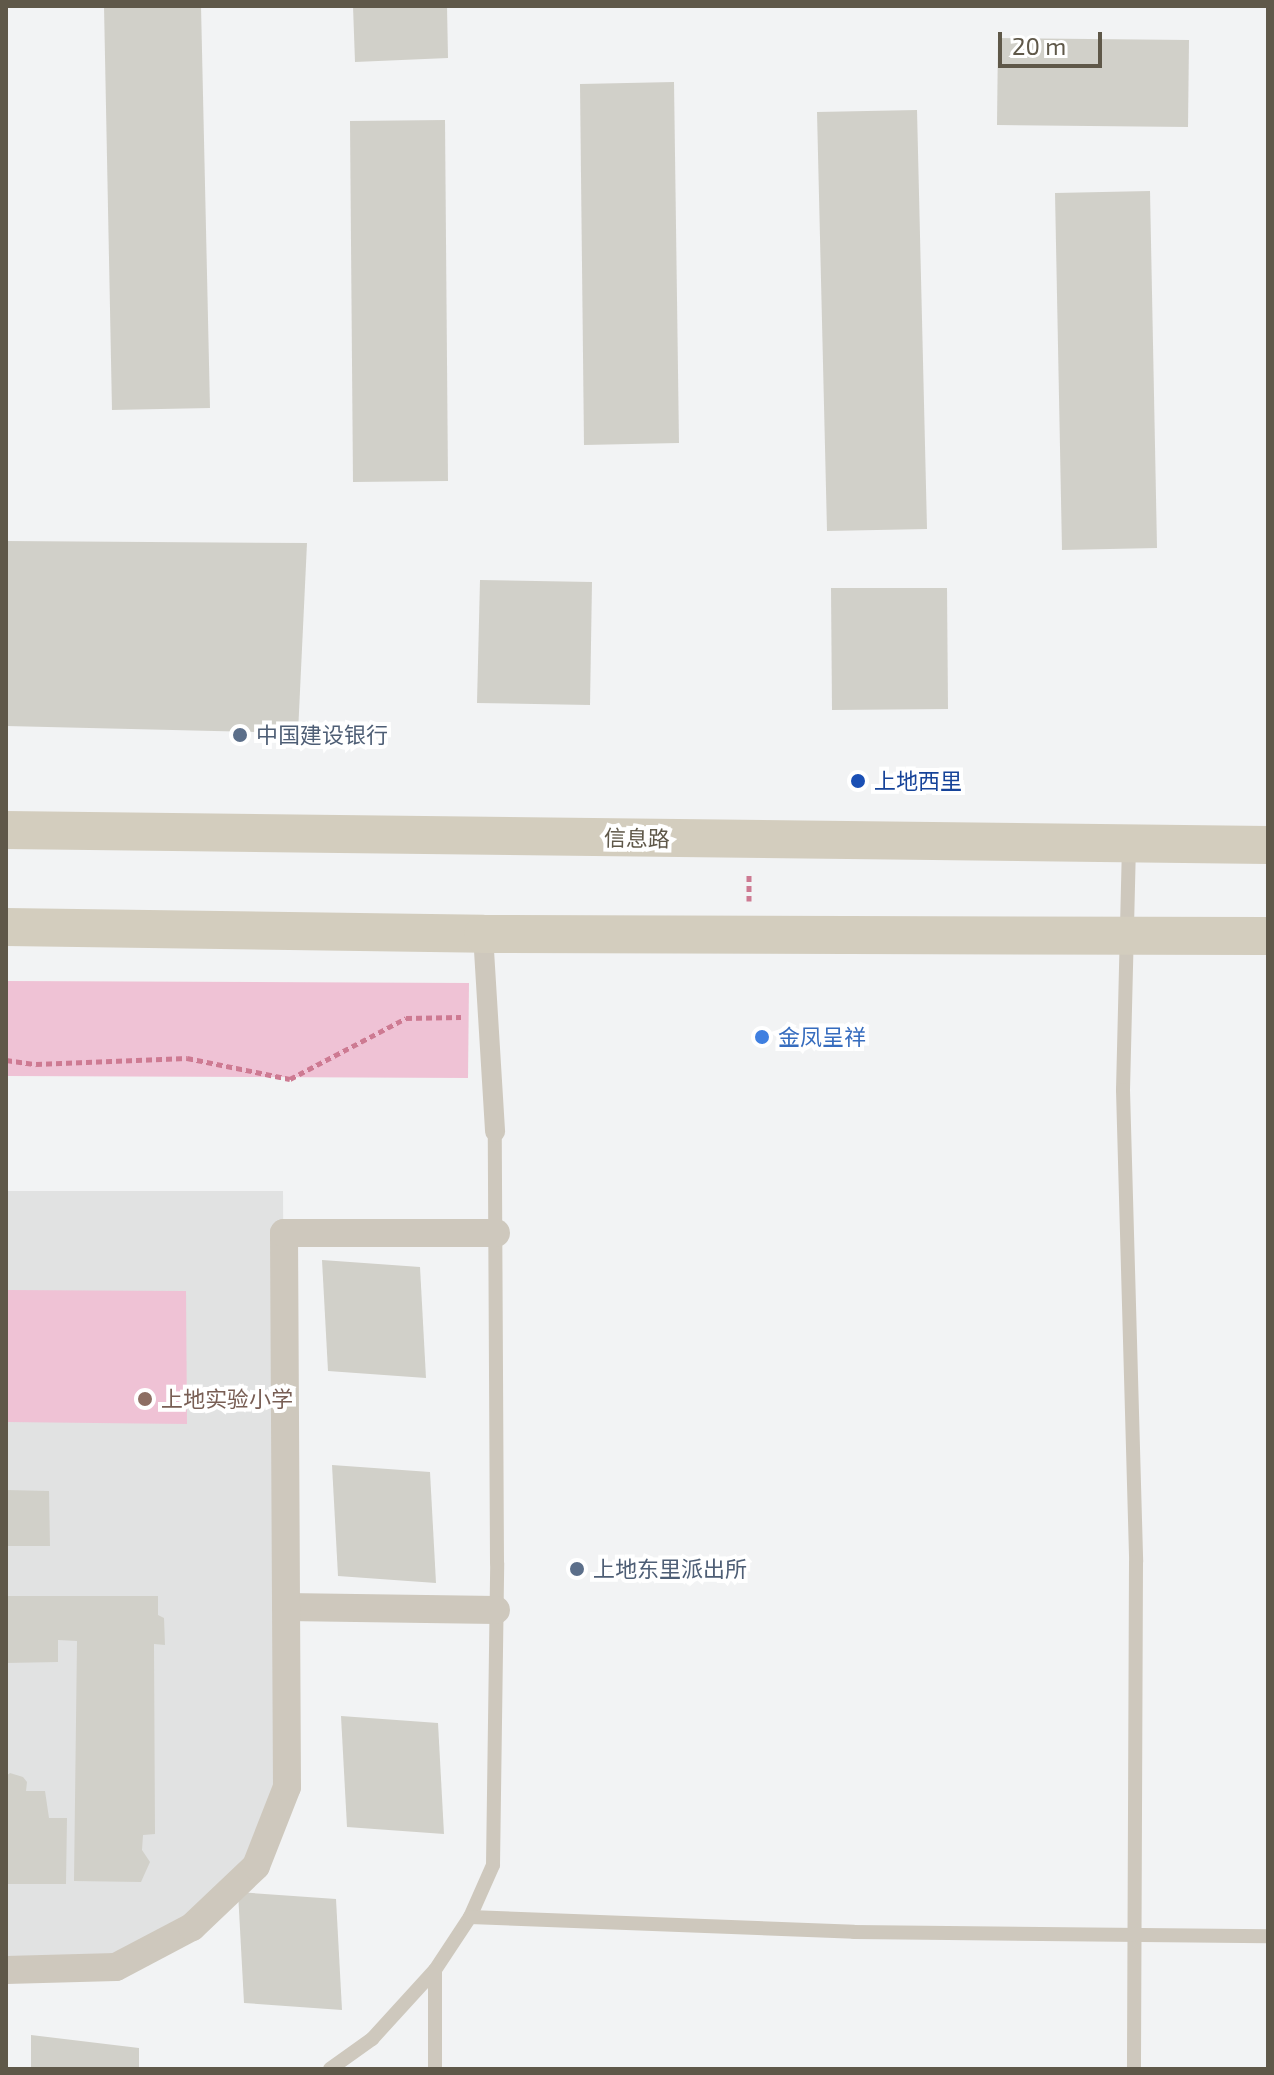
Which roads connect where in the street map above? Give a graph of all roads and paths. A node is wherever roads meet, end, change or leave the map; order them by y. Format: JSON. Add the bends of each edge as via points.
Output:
{"nodes":[{"id":1,"x":6,"y":830,"type":"edge"},
{"id":2,"x":748,"y":840,"type":"junction"},
{"id":3,"x":1129,"y":844,"type":"junction"},
{"id":4,"x":1268,"y":845,"type":"edge"},
{"id":5,"x":6,"y":927,"type":"edge"},
{"id":6,"x":483,"y":934,"type":"junction"},
{"id":7,"x":750,"y":934,"type":"junction"},
{"id":8,"x":1126,"y":934,"type":"junction"},
{"id":9,"x":1268,"y":936,"type":"edge"},
{"id":10,"x":490,"y":1016,"type":"junction"},
{"id":11,"x":6,"y":1060,"type":"edge"},
{"id":12,"x":495,"y":1132,"type":"joint"},
{"id":13,"x":496,"y":1233,"type":"junction"},
{"id":14,"x":286,"y":1607,"type":"junction"},
{"id":15,"x":496,"y":1610,"type":"junction"},
{"id":16,"x":470,"y":1917,"type":"junction"},
{"id":17,"x":1135,"y":1935,"type":"junction"},
{"id":18,"x":1268,"y":1936,"type":"edge"},
{"id":19,"x":6,"y":1970,"type":"edge"},
{"id":20,"x":435,"y":1970,"type":"junction"},
{"id":21,"x":330,"y":2069,"type":"edge"},
{"id":22,"x":435,"y":2069,"type":"edge"},
{"id":23,"x":1134,"y":2069,"type":"edge"}],
"edges":[{"from":1,"to":2,"type":"main road","name":"信息路"},
{"from":2,"to":3,"type":"main road","name":"信息路"},
{"from":2,"to":7,"type":"path"},
{"from":3,"to":4,"type":"main road","name":"信息路"},
{"from":3,"to":8,"type":"lane"},
{"from":5,"to":6,"type":"main road"},
{"from":6,"to":7,"type":"main road"},
{"from":6,"to":10,"type":"street"},
{"from":7,"to":8,"type":"main road"},
{"from":8,"to":9,"type":"main road"},
{"from":8,"to":17,"type":"lane","via":[[1123,1090],[1136,1562]]},
{"from":10,"to":11,"type":"path","via":[[406,1018],[290,1079],[187,1058],[36,1064]]},
{"from":10,"to":12,"type":"street"},
{"from":12,"to":13,"type":"lane"},
{"from":13,"to":14,"type":"street","via":[[284,1233]]},
{"from":13,"to":15,"type":"lane"},
{"from":14,"to":15,"type":"street"},
{"from":14,"to":19,"type":"street","via":[[287,1787],[256,1866],[192,1927],[116,1967]]},
{"from":15,"to":16,"type":"lane","via":[[493,1865]]},
{"from":16,"to":17,"type":"lane","via":[[854,1932]]},
{"from":16,"to":20,"type":"lane"},
{"from":17,"to":18,"type":"lane"},
{"from":17,"to":23,"type":"lane"},
{"from":20,"to":21,"type":"lane","via":[[372,2039]]},
{"from":20,"to":22,"type":"lane"}]}
